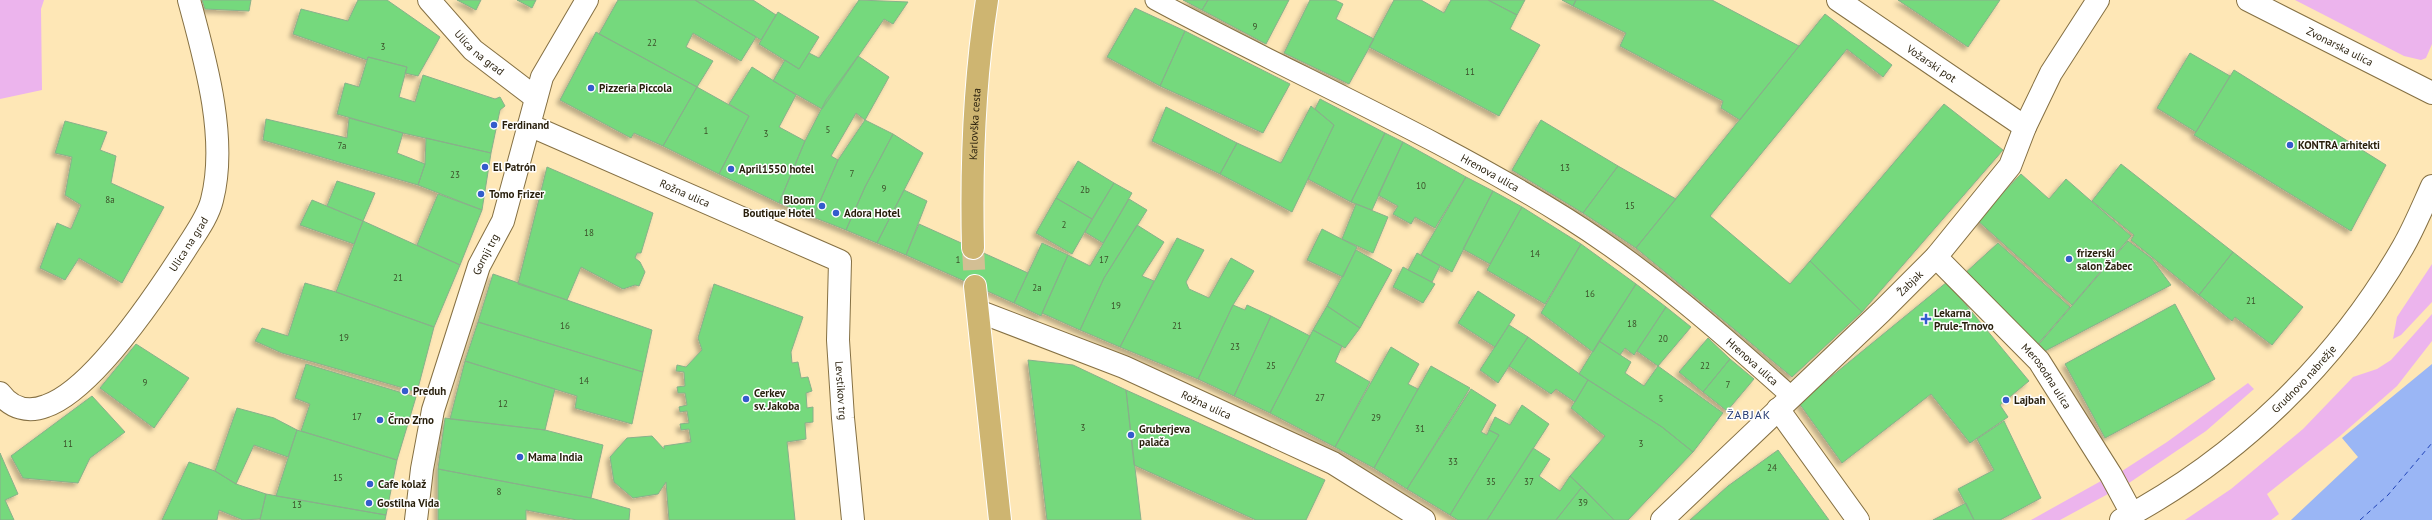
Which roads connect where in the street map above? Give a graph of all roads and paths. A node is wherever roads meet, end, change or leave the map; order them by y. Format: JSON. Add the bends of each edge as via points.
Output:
{"nodes":[{"id":1,"x":189,"y":0,"type":"edge"},
{"id":2,"x":429,"y":0,"type":"edge"},
{"id":3,"x":587,"y":0,"type":"edge"},
{"id":4,"x":987,"y":0,"type":"edge"},
{"id":5,"x":1155,"y":0,"type":"edge"},
{"id":6,"x":1838,"y":0,"type":"edge"},
{"id":7,"x":2098,"y":0,"type":"edge"},
{"id":8,"x":2248,"y":0,"type":"edge"},
{"id":9,"x":2432,"y":93,"type":"edge"},
{"id":10,"x":536,"y":98,"type":"junction"},
{"id":11,"x":529,"y":125,"type":"junction"},
{"id":12,"x":2025,"y":127,"type":"junction"},
{"id":13,"x":2432,"y":186,"type":"edge"},
{"id":14,"x":973,"y":248,"type":"tunnel mouth"},
{"id":15,"x":1936,"y":257,"type":"junction"},
{"id":16,"x":840,"y":261,"type":"joint"},
{"id":17,"x":975,"y":286,"type":"tunnel mouth"},
{"id":18,"x":978,"y":311,"type":"junction"},
{"id":19,"x":6,"y":399,"type":"edge"},
{"id":20,"x":1785,"y":403,"type":"junction"},
{"id":21,"x":2127,"y":517,"type":"edge"},
{"id":22,"x":416,"y":520,"type":"edge"},
{"id":23,"x":853,"y":520,"type":"edge"},
{"id":24,"x":1000,"y":520,"type":"edge"},
{"id":25,"x":1424,"y":520,"type":"edge"},
{"id":26,"x":1662,"y":520,"type":"edge"},
{"id":27,"x":1858,"y":520,"type":"edge"}],
"edges":[{"from":1,"to":19,"type":"street","name":"Ulica na grad","via":[[203,51],[215,124],[216,184],[205,217],[157,294],[121,340],[82,381],[47,406],[28,409]]},
{"from":2,"to":10,"type":"street","name":"Ulica na grad","via":[[473,50]]},
{"from":3,"to":10,"type":"street","name":"Gornji trg","via":[[542,77]]},
{"from":4,"to":14,"type":"main road","name":"Karlovška cesta","via":[[980,42],[973,136]]},
{"from":5,"to":20,"type":"lane","name":"Hrenova ulica","via":[[1344,94],[1490,172],[1568,218],[1649,276],[1745,354]]},
{"from":6,"to":12,"type":"street","name":"Vožarski pot"},
{"from":7,"to":12,"type":"street","name":"Žabjak","via":[[2051,74]]},
{"from":8,"to":9,"type":"street","name":"Zvonarska ulica"},
{"from":10,"to":11,"type":"street","name":"Gornji trg"},
{"from":11,"to":16,"type":"street","name":"Rožna ulica"},
{"from":11,"to":22,"type":"street","name":"Gornji trg","via":[[503,221],[479,266],[432,410]]},
{"from":12,"to":15,"type":"street","name":"Žabjak","via":[[2010,166]]},
{"from":13,"to":21,"type":"street","name":"Grudnovo nabrežje","via":[[2404,246],[2340,341],[2282,402],[2230,449],[2169,492]]},
{"from":15,"to":20,"type":"street","name":"Žabjak","via":[[1882,312]]},
{"from":15,"to":21,"type":"street","name":"Merosodna ulica","via":[[2039,361],[2111,475]]},
{"from":16,"to":23,"type":"street","name":"Levstikov trg","via":[[838,340]]},
{"from":17,"to":18,"type":"main road"},
{"from":18,"to":24,"type":"main road"},
{"from":18,"to":25,"type":"street","name":"Rožna ulica","via":[[1124,367],[1333,462]]},
{"from":20,"to":26,"type":"street","name":"Žabjak"},
{"from":20,"to":27,"type":"street","name":"Hrenova ulica"}]}
